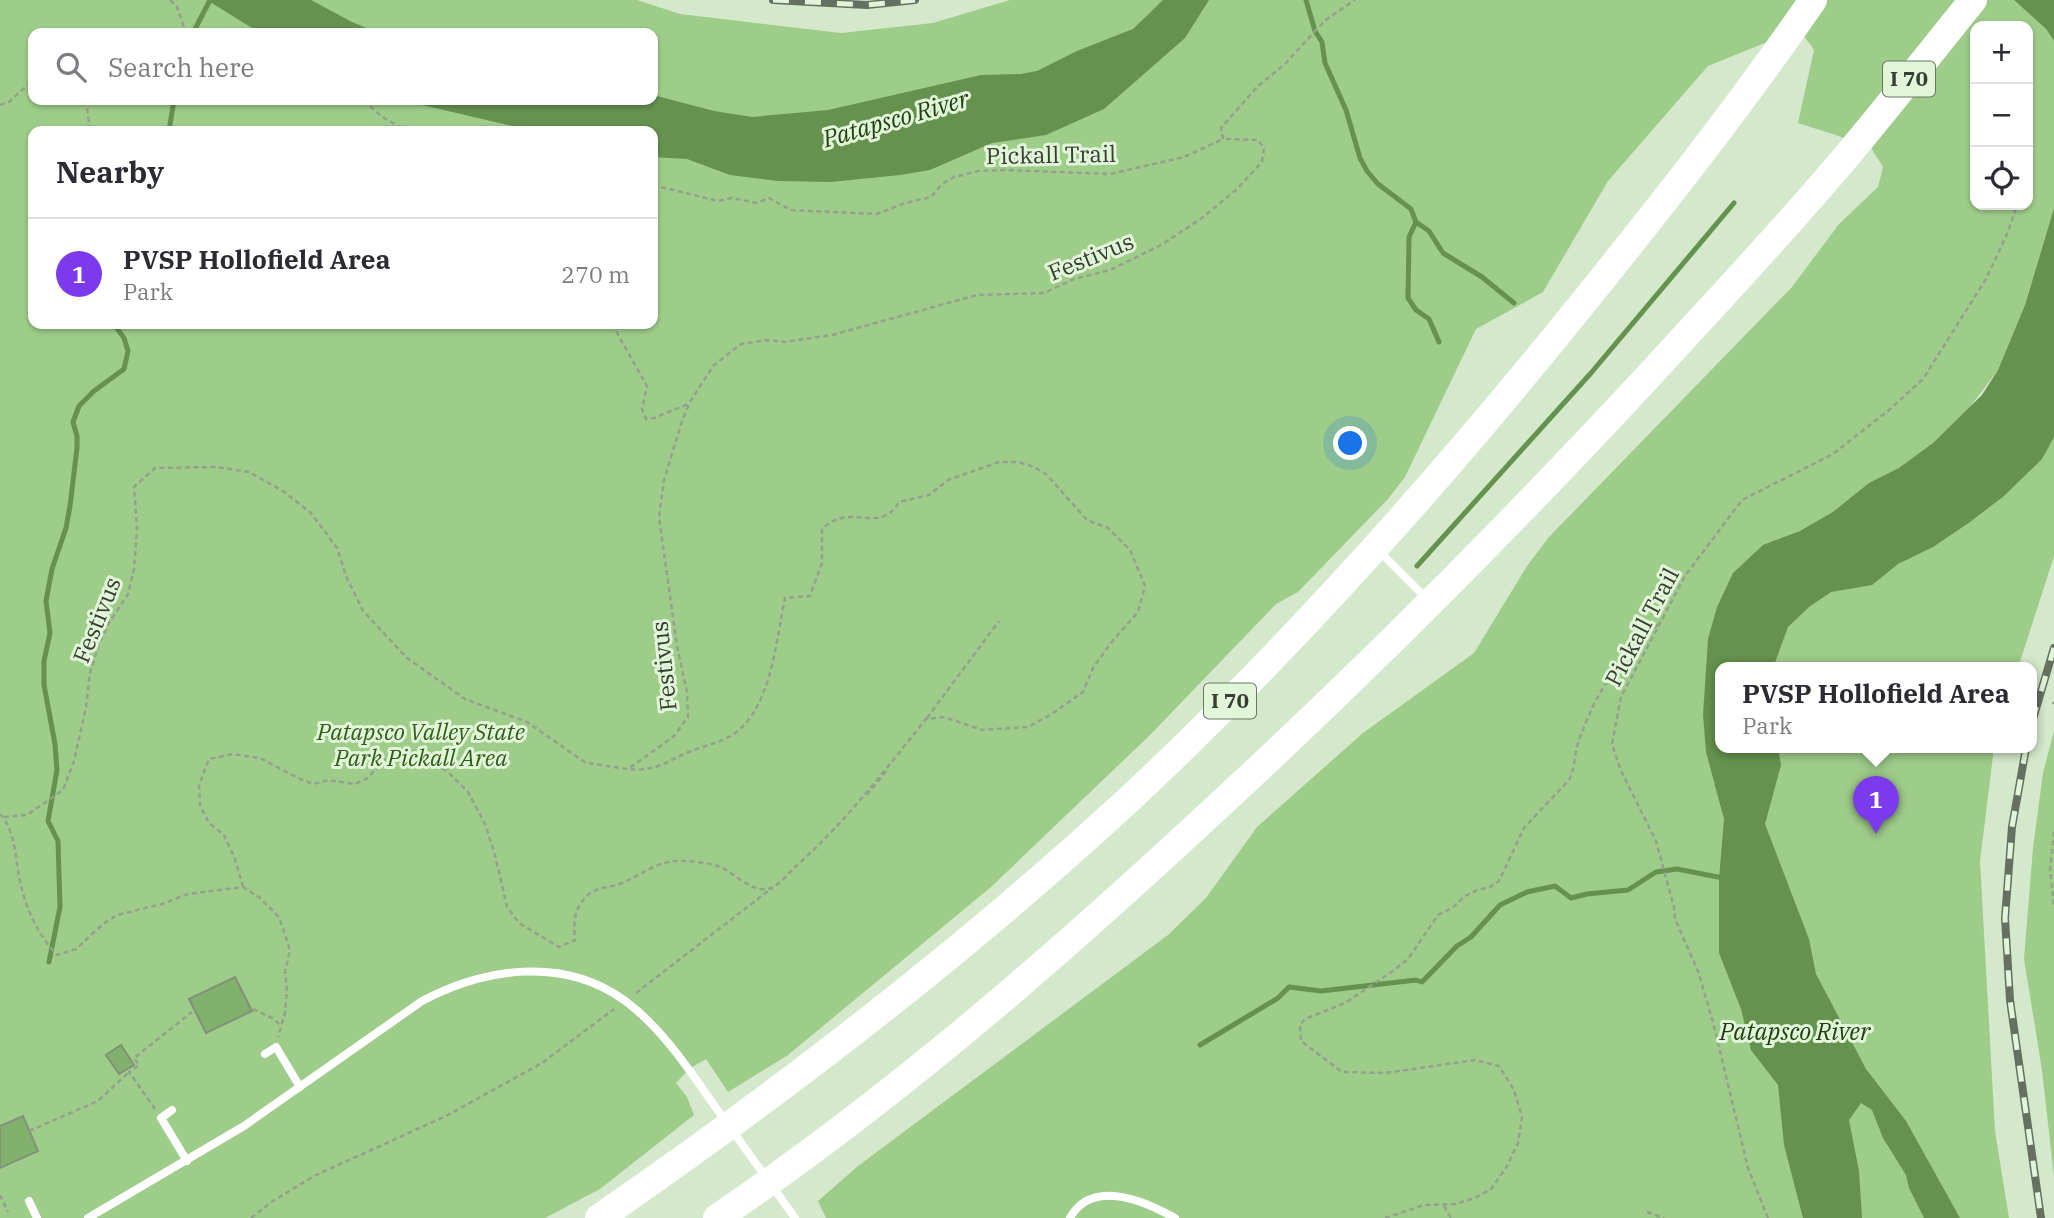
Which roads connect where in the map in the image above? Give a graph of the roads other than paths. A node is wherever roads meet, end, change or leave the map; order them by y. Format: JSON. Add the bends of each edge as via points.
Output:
{"nodes":[{"id":1,"x":1813,"y":0,"type":"edge"},
{"id":2,"x":1972,"y":0,"type":"edge"},
{"id":3,"x":1376,"y":548,"type":"junction"},
{"id":4,"x":1431,"y":603,"type":"junction"},
{"id":5,"x":265,"y":1054,"type":"dead end"},
{"id":6,"x":300,"y":1087,"type":"junction"},
{"id":7,"x":172,"y":1110,"type":"dead end"},
{"id":8,"x":187,"y":1161,"type":"junction"},
{"id":9,"x":29,"y":1201,"type":"dead end"},
{"id":10,"x":37,"y":1218,"type":"edge"},
{"id":11,"x":88,"y":1218,"type":"edge"},
{"id":12,"x":599,"y":1218,"type":"edge"},
{"id":13,"x":718,"y":1218,"type":"edge"},
{"id":14,"x":795,"y":1218,"type":"edge"},
{"id":15,"x":1070,"y":1218,"type":"edge"},
{"id":16,"x":1175,"y":1218,"type":"edge"}],
"edges":[{"from":1,"to":3,"type":"highway","number":"I 70","via":[[1758,79],[1541,356]]},
{"from":2,"to":4,"type":"highway","number":"I 70","via":[[1845,158],[1611,418]]},
{"from":3,"to":4,"type":"lane"},
{"from":3,"to":12,"type":"highway","number":"I 70","via":[[1230,701],[1032,886],[816,1063]]},
{"from":4,"to":13,"type":"highway","number":"I 70","via":[[1076,938],[853,1119]]},
{"from":5,"to":6,"type":"lane","via":[[276,1047]]},
{"from":6,"to":8,"type":"lane"},
{"from":6,"to":14,"type":"lane","via":[[446,988],[503,973],[557,972],[607,989],[670,1045]]},
{"from":7,"to":8,"type":"lane","via":[[161,1118]]},
{"from":8,"to":11,"type":"lane"},
{"from":9,"to":10,"type":"lane"},
{"from":15,"to":16,"type":"lane","via":[[1082,1204],[1111,1195],[1131,1198]]}]}
